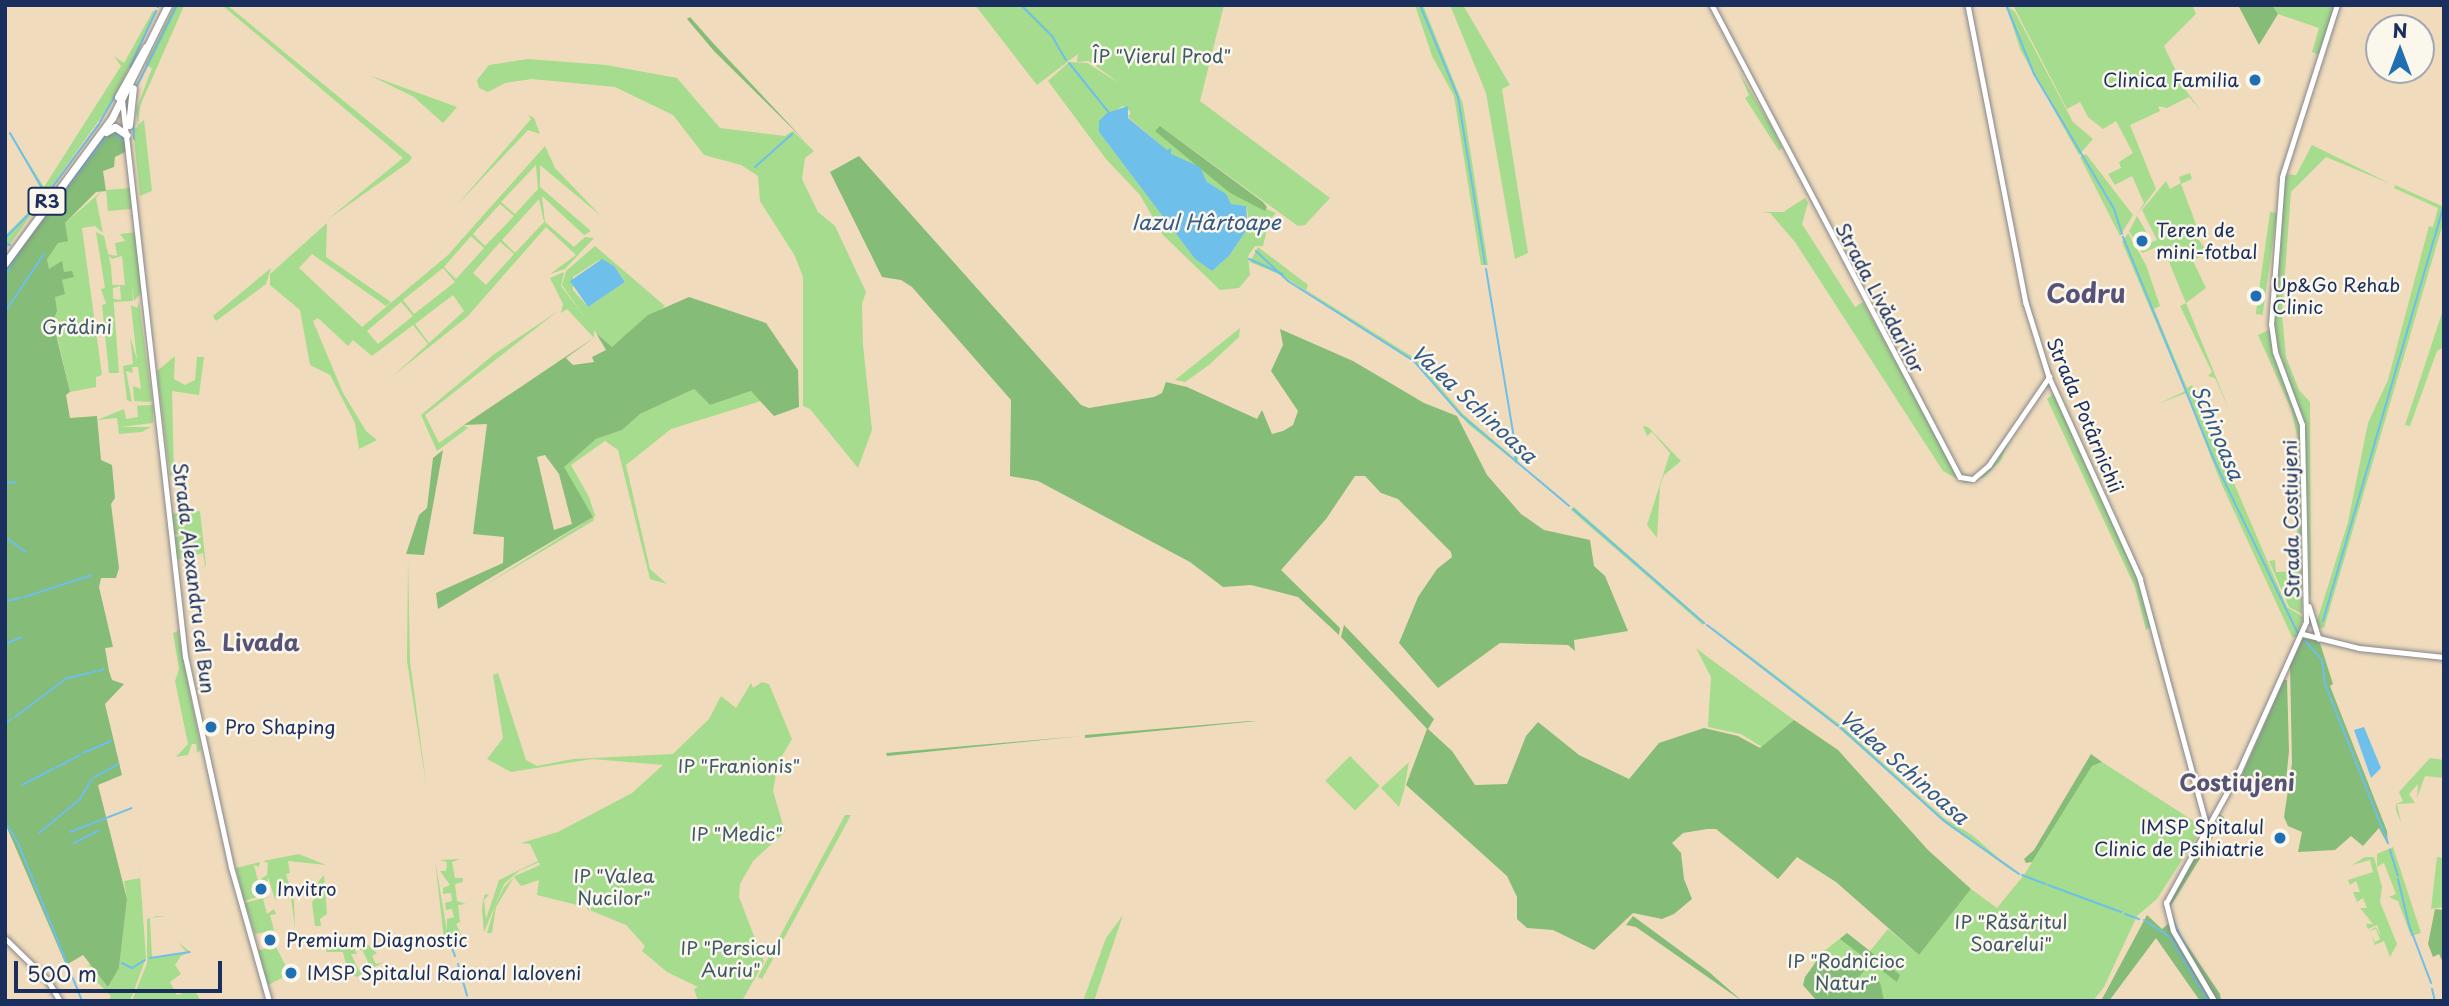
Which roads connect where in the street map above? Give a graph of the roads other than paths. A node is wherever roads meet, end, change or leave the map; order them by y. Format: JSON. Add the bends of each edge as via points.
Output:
{"nodes":[{"id":1,"x":169,"y":5,"type":"edge"},
{"id":2,"x":1712,"y":5,"type":"edge"},
{"id":3,"x":1968,"y":5,"type":"edge"},
{"id":4,"x":2337,"y":5,"type":"edge"},
{"id":5,"x":137,"y":66,"type":"junction"},
{"id":6,"x":120,"y":101,"type":"junction"},
{"id":7,"x":129,"y":125,"type":"junction"},
{"id":8,"x":127,"y":135,"type":"junction"},
{"id":9,"x":131,"y":152,"type":"junction"},
{"id":10,"x":60,"y":190,"type":"junction"},
{"id":11,"x":5,"y":256,"type":"edge"},
{"id":12,"x":5,"y":263,"type":"edge"},
{"id":13,"x":2049,"y":377,"type":"junction"},
{"id":14,"x":2309,"y":616,"type":"junction"},
{"id":15,"x":2304,"y":632,"type":"junction"},
{"id":16,"x":2317,"y":635,"type":"junction"},
{"id":17,"x":2444,"y":657,"type":"edge"},
{"id":18,"x":2207,"y":828,"type":"junction"},
{"id":19,"x":5,"y":938,"type":"edge"},
{"id":20,"x":61,"y":1001,"type":"edge"},
{"id":21,"x":269,"y":1001,"type":"edge"},
{"id":22,"x":2214,"y":1001,"type":"edge"}],
"edges":[{"from":1,"to":5,"type":"highway","number":"R3"},
{"from":2,"to":13,"type":"street","name":"Strada Livădarilor","via":[[1960,477],[1973,479],[1989,465]]},
{"from":3,"to":13,"type":"street","name":"Strada Potârnichii","via":[[2025,301]]},
{"from":4,"to":14,"type":"street","name":"Strada Costiujeni","via":[[2282,177],[2271,325],[2275,352],[2302,425]]},
{"from":5,"to":6,"type":"highway","number":"R3"},
{"from":5,"to":7,"type":"highway","number":"R3"},
{"from":6,"to":7,"type":"main road","name":"Strada Alexandru cel Bun"},
{"from":6,"to":8,"type":"main road","name":"Strada Alexandru cel Bun"},
{"from":6,"to":10,"type":"highway","number":"R3"},
{"from":6,"to":11,"type":"highway","number":"R3"},
{"from":7,"to":9,"type":"main road","name":"Strada Alexandru cel Bun"},
{"from":8,"to":9,"type":"main road","name":"Strada Alexandru cel Bun"},
{"from":8,"to":10,"type":"highway","number":"R3","via":[[118,127],[107,130]]},
{"from":9,"to":21,"type":"main road","name":"Strada Alexandru cel Bun","via":[[187,665],[231,867]]},
{"from":10,"to":12,"type":"highway","number":"R3"},
{"from":13,"to":18,"type":"street","name":"Strada Potârnichii","via":[[2140,578]]},
{"from":14,"to":15,"type":"street","name":"Strada Costiujeni"},
{"from":14,"to":16,"type":"street","name":"Strada Costiujeni"},
{"from":15,"to":16,"type":"street"},
{"from":15,"to":18,"type":"street","name":"Strada Costiujeni"},
{"from":16,"to":17,"type":"street","via":[[2359,648]]},
{"from":18,"to":22,"type":"street","name":"Strada Costiujeni","via":[[2166,903],[2174,931]]},
{"from":19,"to":20,"type":"street","via":[[48,980]]}]}
